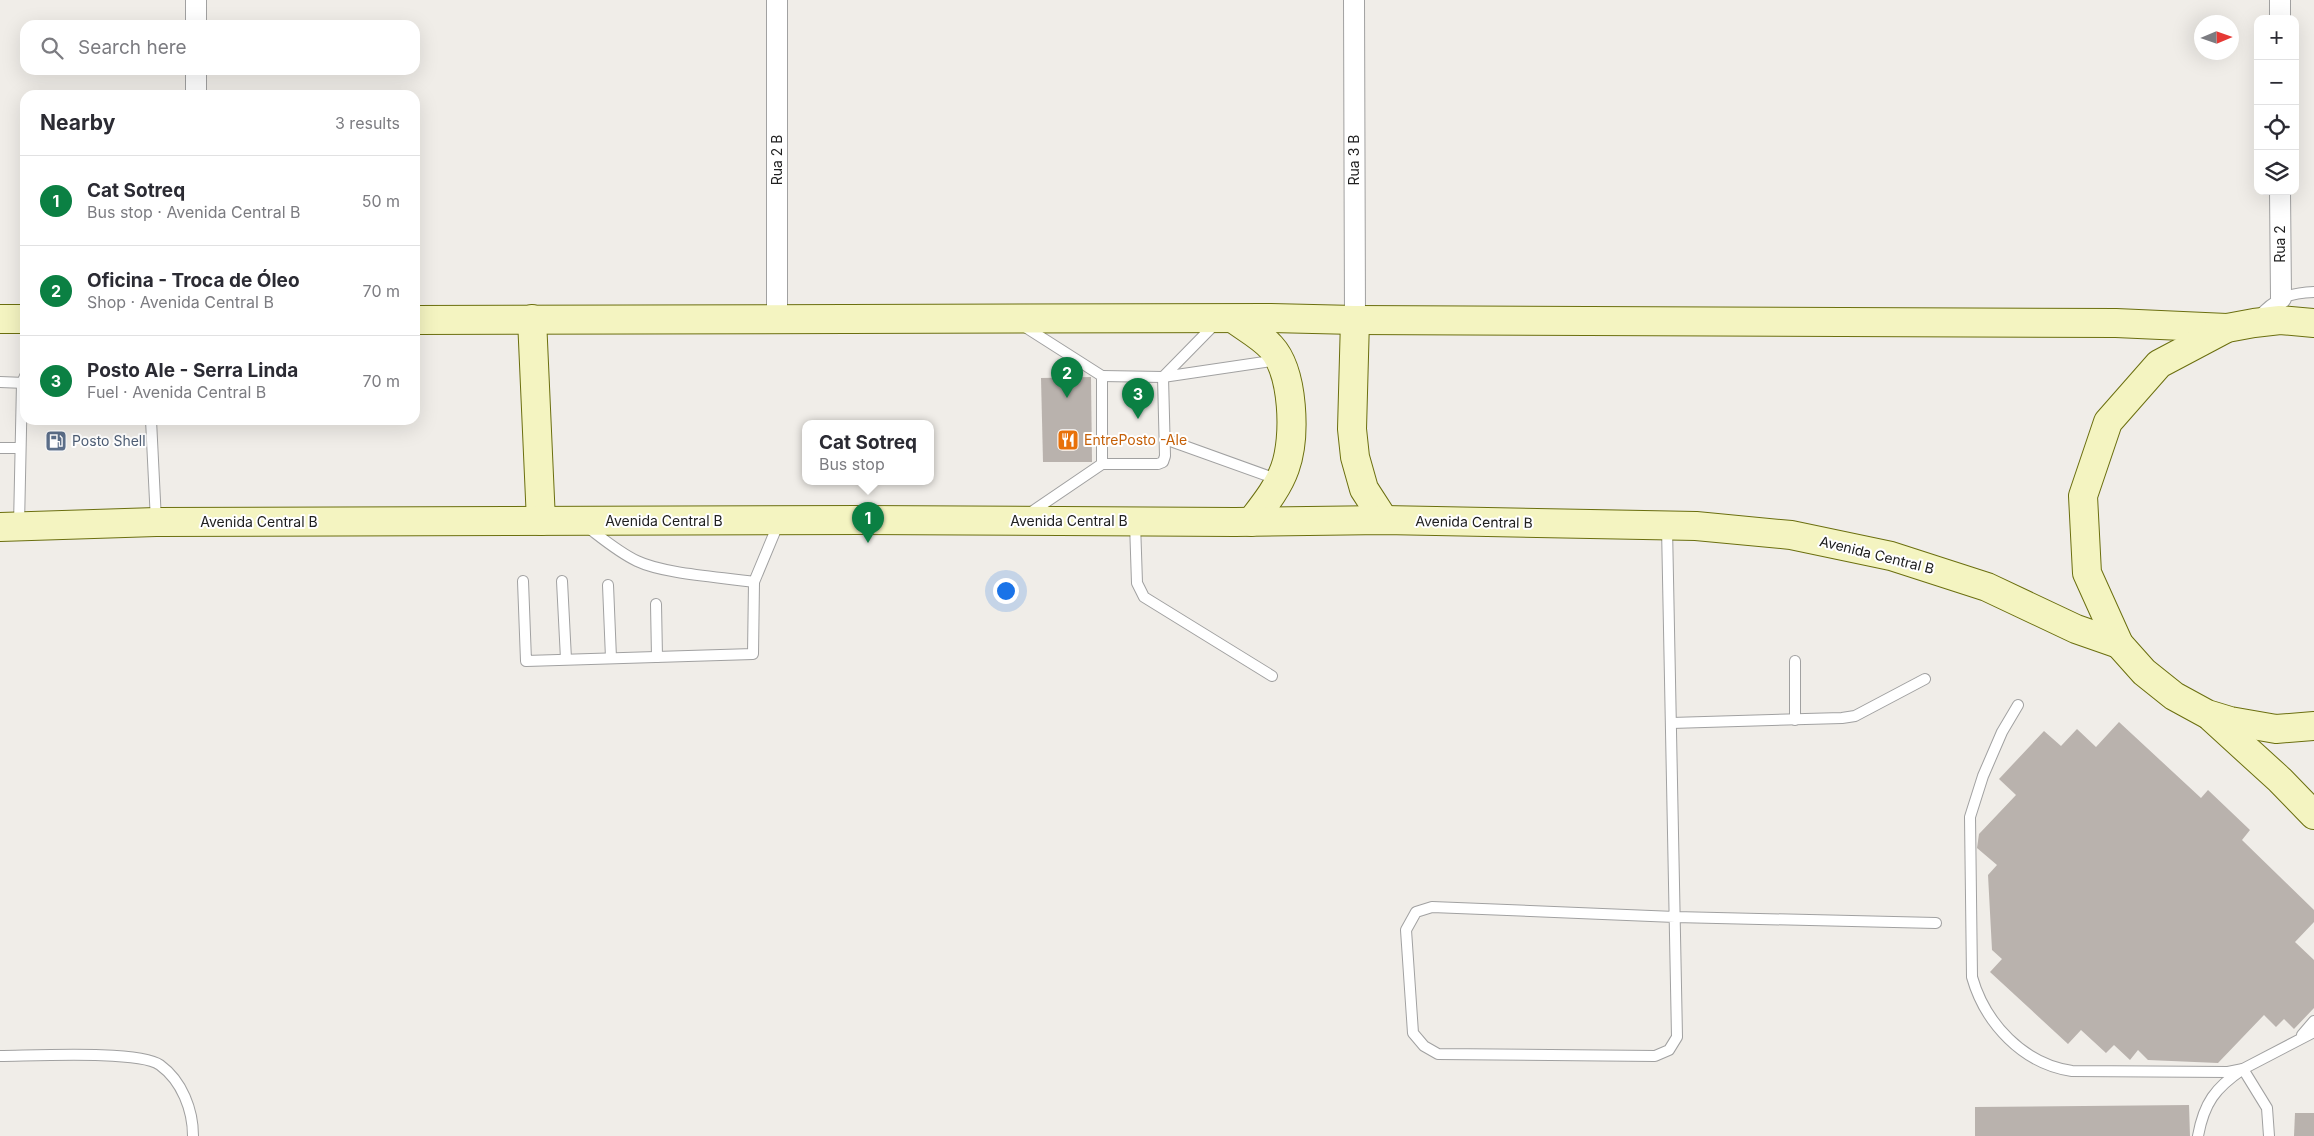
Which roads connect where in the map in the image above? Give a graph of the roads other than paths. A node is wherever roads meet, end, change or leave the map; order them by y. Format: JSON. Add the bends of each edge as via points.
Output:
{"nodes":[{"id":1,"x":196,"y":0,"type":"edge"},
{"id":2,"x":777,"y":0,"type":"edge"},
{"id":3,"x":1354,"y":0,"type":"edge"},
{"id":4,"x":2280,"y":0,"type":"edge"},
{"id":5,"x":2280,"y":15,"type":"edge"},
{"id":6,"x":196,"y":20,"type":"edge"},
{"id":7,"x":196,"y":75,"type":"edge"},
{"id":8,"x":196,"y":90,"type":"edge"},
{"id":9,"x":2280,"y":195,"type":"edge"},
{"id":10,"x":2314,"y":292,"type":"edge"},
{"id":11,"x":2280,"y":298,"type":"junction"},
{"id":12,"x":0,"y":319,"type":"edge"},
{"id":13,"x":532,"y":319,"type":"junction"},
{"id":14,"x":1013,"y":319,"type":"junction"},
{"id":15,"x":1227,"y":319,"type":"junction"},
{"id":16,"x":20,"y":320,"type":"edge"},
{"id":17,"x":420,"y":320,"type":"edge"},
{"id":18,"x":777,"y":320,"type":"junction"},
{"id":19,"x":1355,"y":320,"type":"junction"},
{"id":20,"x":2254,"y":322,"type":"junction"},
{"id":21,"x":2314,"y":323,"type":"edge"},
{"id":22,"x":2228,"y":328,"type":"junction"},
{"id":23,"x":1278,"y":360,"type":"junction"},
{"id":24,"x":1102,"y":376,"type":"junction"},
{"id":25,"x":1163,"y":377,"type":"junction"},
{"id":26,"x":20,"y":381,"type":"edge"},
{"id":27,"x":0,"y":382,"type":"edge"},
{"id":28,"x":21,"y":425,"type":"edge"},
{"id":29,"x":152,"y":425,"type":"edge"},
{"id":30,"x":1164,"y":439,"type":"junction"},
{"id":31,"x":0,"y":448,"type":"edge"},
{"id":32,"x":20,"y":448,"type":"junction"},
{"id":33,"x":1102,"y":464,"type":"junction"},
{"id":34,"x":1280,"y":480,"type":"junction"},
{"id":35,"x":780,"y":520,"type":"junction"},
{"id":36,"x":1384,"y":520,"type":"junction"},
{"id":37,"x":541,"y":521,"type":"junction"},
{"id":38,"x":580,"y":521,"type":"junction"},
{"id":39,"x":1018,"y":521,"type":"junction"},
{"id":40,"x":156,"y":522,"type":"junction"},
{"id":41,"x":1135,"y":522,"type":"junction"},
{"id":42,"x":1251,"y":522,"type":"junction"},
{"id":43,"x":1667,"y":526,"type":"junction"},
{"id":44,"x":6,"y":530,"type":"edge"},
{"id":45,"x":562,"y":581,"type":"dead end"},
{"id":46,"x":523,"y":582,"type":"dead end"},
{"id":47,"x":754,"y":582,"type":"junction"},
{"id":48,"x":608,"y":585,"type":"dead end"},
{"id":49,"x":656,"y":604,"type":"dead end"},
{"id":50,"x":2120,"y":644,"type":"junction"},
{"id":51,"x":657,"y":657,"type":"junction"},
{"id":52,"x":611,"y":658,"type":"junction"},
{"id":53,"x":566,"y":659,"type":"junction"},
{"id":54,"x":1795,"y":661,"type":"dead end"},
{"id":55,"x":1272,"y":676,"type":"dead end"},
{"id":56,"x":1925,"y":679,"type":"dead end"},
{"id":57,"x":2018,"y":705,"type":"dead end"},
{"id":58,"x":2207,"y":714,"type":"junction"},
{"id":59,"x":1795,"y":720,"type":"junction"},
{"id":60,"x":1671,"y":723,"type":"junction"},
{"id":61,"x":2314,"y":726,"type":"edge"},
{"id":62,"x":2313,"y":815,"type":"edge"},
{"id":63,"x":1675,"y":917,"type":"junction"},
{"id":64,"x":1936,"y":923,"type":"dead end"},
{"id":65,"x":2314,"y":1021,"type":"edge"},
{"id":66,"x":2314,"y":1032,"type":"edge"},
{"id":67,"x":2300,"y":1038,"type":"junction"},
{"id":68,"x":0,"y":1056,"type":"edge"},
{"id":69,"x":2243,"y":1069,"type":"junction"},
{"id":70,"x":193,"y":1136,"type":"edge"},
{"id":71,"x":2198,"y":1136,"type":"edge"},
{"id":72,"x":2268,"y":1136,"type":"edge"}],
"edges":[{"from":1,"to":6,"type":"street"},
{"from":2,"to":18,"type":"street","name":"Rua 2 B"},
{"from":3,"to":19,"type":"street","name":"Rua 3 B"},
{"from":4,"to":5,"type":"street"},
{"from":7,"to":8,"type":"street"},
{"from":9,"to":11,"type":"street","name":"Rua 2"},
{"from":10,"to":11,"type":"lane"},
{"from":11,"to":20,"type":"lane"},
{"from":12,"to":16,"type":"main road"},
{"from":13,"to":17,"type":"main road"},
{"from":13,"to":18,"type":"main road"},
{"from":13,"to":37,"type":"main road"},
{"from":14,"to":15,"type":"main road"},
{"from":14,"to":18,"type":"main road"},
{"from":14,"to":24,"type":"lane"},
{"from":15,"to":19,"type":"main road"},
{"from":15,"to":23,"type":"main road","via":[[1271,347]]},
{"from":15,"to":25,"type":"lane"},
{"from":19,"to":22,"type":"main road","via":[[2116,323]]},
{"from":19,"to":36,"type":"main road","via":[[1352,429],[1355,457],[1364,489]]},
{"from":20,"to":21,"type":"main road"},
{"from":20,"to":22,"type":"main road"},
{"from":22,"to":50,"type":"main road","via":[[2159,364],[2108,422],[2083,496],[2087,573]]},
{"from":23,"to":25,"type":"lane"},
{"from":23,"to":34,"type":"main road","via":[[1286,377],[1291,441]]},
{"from":24,"to":25,"type":"lane"},
{"from":24,"to":33,"type":"lane"},
{"from":25,"to":30,"type":"lane"},
{"from":26,"to":27,"type":"lane"},
{"from":28,"to":32,"type":"lane"},
{"from":29,"to":40,"type":"lane"},
{"from":30,"to":33,"type":"lane","via":[[1163,462]]},
{"from":30,"to":34,"type":"lane"},
{"from":31,"to":32,"type":"lane"},
{"from":32,"to":44,"type":"lane"},
{"from":33,"to":39,"type":"lane"},
{"from":34,"to":42,"type":"main road"},
{"from":35,"to":38,"type":"main road","name":"Avenida Central B"},
{"from":35,"to":39,"type":"main road","name":"Avenida Central B"},
{"from":35,"to":47,"type":"lane"},
{"from":36,"to":42,"type":"main road","name":"Avenida Central B"},
{"from":36,"to":43,"type":"main road","name":"Avenida Central B"},
{"from":37,"to":38,"type":"main road","name":"Avenida Central B"},
{"from":37,"to":40,"type":"main road","name":"Avenida Central B"},
{"from":38,"to":47,"type":"lane","via":[[638,562],[658,568]]},
{"from":39,"to":41,"type":"main road","name":"Avenida Central B"},
{"from":40,"to":44,"type":"main road","name":"Avenida Central B"},
{"from":41,"to":42,"type":"main road","name":"Avenida Central B"},
{"from":41,"to":55,"type":"lane","via":[[1137,583],[1144,598]]},
{"from":43,"to":50,"type":"main road","name":"Avenida Central B","via":[[1737,528],[1782,534],[1891,556],[1987,586],[2076,629]]},
{"from":43,"to":60,"type":"lane"},
{"from":45,"to":53,"type":"lane"},
{"from":46,"to":53,"type":"lane","via":[[526,661]]},
{"from":47,"to":51,"type":"lane","via":[[753,654]]},
{"from":48,"to":52,"type":"lane"},
{"from":49,"to":51,"type":"lane"},
{"from":50,"to":58,"type":"main road","via":[[2144,672],[2174,696]]},
{"from":51,"to":52,"type":"lane"},
{"from":52,"to":53,"type":"lane"},
{"from":54,"to":59,"type":"lane"},
{"from":56,"to":59,"type":"lane","via":[[1855,716]]},
{"from":57,"to":69,"type":"lane","via":[[1983,776],[1970,817],[1972,977],[1976,994],[1985,1010],[2027,1055],[2058,1069],[2228,1072]]},
{"from":58,"to":61,"type":"main road","via":[[2276,729]]},
{"from":58,"to":62,"type":"main road"},
{"from":59,"to":60,"type":"lane"},
{"from":60,"to":63,"type":"lane"},
{"from":63,"to":63,"type":"lane","via":[[1677,1037],[1669,1050],[1656,1056],[1438,1054],[1424,1046],[1413,1032],[1406,930],[1416,912],[1432,907]]},
{"from":63,"to":64,"type":"lane"},
{"from":65,"to":67,"type":"lane"},
{"from":66,"to":67,"type":"lane"},
{"from":67,"to":69,"type":"lane"},
{"from":68,"to":70,"type":"lane","via":[[130,1056],[160,1064],[183,1090]]},
{"from":69,"to":71,"type":"lane","via":[[2215,1092],[2208,1103]]},
{"from":69,"to":72,"type":"lane","via":[[2266,1108]]}]}
